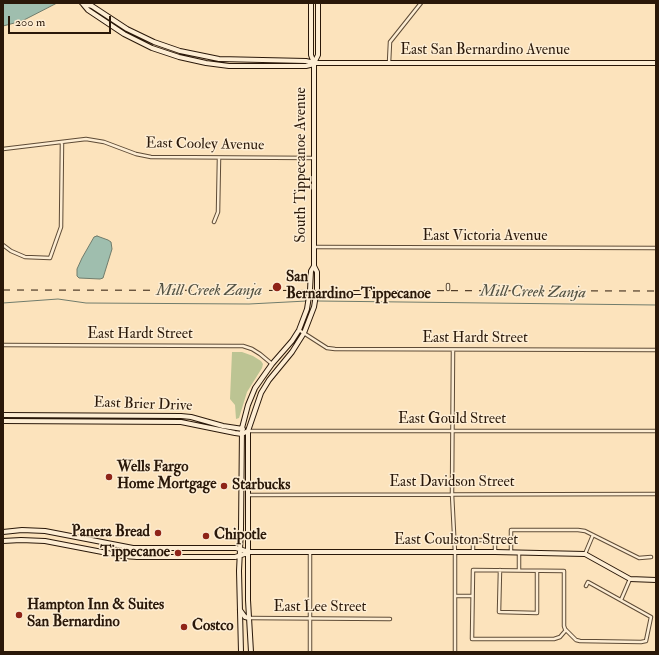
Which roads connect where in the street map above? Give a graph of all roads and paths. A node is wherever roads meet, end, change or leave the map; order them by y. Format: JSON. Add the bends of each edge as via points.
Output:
{"nodes":[{"id":1,"x":82,"y":3,"type":"edge"},
{"id":2,"x":311,"y":3,"type":"edge"},
{"id":3,"x":318,"y":3,"type":"edge"},
{"id":4,"x":421,"y":3,"type":"edge"},
{"id":5,"x":133,"y":32,"type":"junction"},
{"id":6,"x":130,"y":37,"type":"junction"},
{"id":7,"x":314,"y":63,"type":"junction"},
{"id":8,"x":389,"y":63,"type":"junction"},
{"id":9,"x":656,"y":63,"type":"edge"},
{"id":10,"x":62,"y":142,"type":"junction"},
{"id":11,"x":3,"y":149,"type":"edge"},
{"id":12,"x":219,"y":158,"type":"junction"},
{"id":13,"x":315,"y":158,"type":"junction"},
{"id":14,"x":214,"y":222,"type":"dead end"},
{"id":15,"x":3,"y":245,"type":"edge"},
{"id":16,"x":315,"y":247,"type":"junction"},
{"id":17,"x":656,"y":248,"type":"edge"},
{"id":18,"x":314,"y":266,"type":"junction"},
{"id":19,"x":299,"y":330,"type":"junction"},
{"id":20,"x":304,"y":333,"type":"junction"},
{"id":21,"x":3,"y":345,"type":"edge"},
{"id":22,"x":453,"y":350,"type":"junction"},
{"id":23,"x":656,"y":350,"type":"edge"},
{"id":24,"x":272,"y":364,"type":"junction"},
{"id":25,"x":278,"y":368,"type":"junction"},
{"id":26,"x":3,"y":415,"type":"edge"},
{"id":27,"x":3,"y":421,"type":"edge"},
{"id":28,"x":242,"y":428,"type":"junction"},
{"id":29,"x":248,"y":431,"type":"junction"},
{"id":30,"x":453,"y":431,"type":"junction"},
{"id":31,"x":656,"y":431,"type":"edge"},
{"id":32,"x":242,"y":434,"type":"junction"},
{"id":33,"x":452,"y":494,"type":"junction"},
{"id":34,"x":656,"y":494,"type":"edge"},
{"id":35,"x":249,"y":495,"type":"junction"},
{"id":36,"x":3,"y":532,"type":"edge"},
{"id":37,"x":593,"y":535,"type":"junction"},
{"id":38,"x":3,"y":541,"type":"edge"},
{"id":39,"x":240,"y":550,"type":"junction"},
{"id":40,"x":249,"y":552,"type":"junction"},
{"id":41,"x":473,"y":552,"type":"junction"},
{"id":42,"x":495,"y":552,"type":"junction"},
{"id":43,"x":511,"y":552,"type":"junction"},
{"id":44,"x":310,"y":553,"type":"junction"},
{"id":45,"x":454,"y":553,"type":"junction"},
{"id":46,"x":519,"y":553,"type":"junction"},
{"id":47,"x":585,"y":554,"type":"junction"},
{"id":48,"x":240,"y":556,"type":"junction"},
{"id":49,"x":651,"y":558,"type":"dead end"},
{"id":50,"x":500,"y":570,"type":"junction"},
{"id":51,"x":519,"y":570,"type":"junction"},
{"id":52,"x":537,"y":571,"type":"junction"},
{"id":53,"x":630,"y":579,"type":"junction"},
{"id":54,"x":656,"y":580,"type":"edge"},
{"id":55,"x":586,"y":586,"type":"dead end"},
{"id":56,"x":455,"y":596,"type":"junction"},
{"id":57,"x":472,"y":596,"type":"junction"},
{"id":58,"x":621,"y":600,"type":"junction"},
{"id":59,"x":240,"y":610,"type":"junction"},
{"id":60,"x":249,"y":618,"type":"junction"},
{"id":61,"x":310,"y":619,"type":"junction"},
{"id":62,"x":390,"y":619,"type":"dead end"},
{"id":63,"x":566,"y":630,"type":"junction"},
{"id":64,"x":241,"y":652,"type":"edge"},
{"id":65,"x":250,"y":652,"type":"edge"},
{"id":66,"x":310,"y":652,"type":"edge"},
{"id":67,"x":455,"y":652,"type":"edge"}],
"edges":[{"from":1,"to":5,"type":"main road","via":[[92,6]]},
{"from":1,"to":6,"type":"main road","via":[[88,10]]},
{"from":2,"to":7,"type":"main road","name":"South Tippecanoe Avenue","via":[[311,55]]},
{"from":3,"to":7,"type":"main road","name":"South Tippecanoe Avenue","via":[[318,55]]},
{"from":4,"to":8,"type":"street","via":[[390,42]]},
{"from":5,"to":6,"type":"main road"},
{"from":5,"to":7,"type":"main road","via":[[166,47],[206,57]]},
{"from":6,"to":7,"type":"main road","via":[[164,53],[206,63],[241,66],[306,66]]},
{"from":7,"to":8,"type":"main road","name":"East San Bernardino Avenue"},
{"from":7,"to":13,"type":"main road","name":"South Tippecanoe Avenue"},
{"from":8,"to":9,"type":"main road","name":"East San Bernardino Avenue"},
{"from":10,"to":11,"type":"street","name":"East Cooley Avenue"},
{"from":10,"to":12,"type":"street","name":"East Cooley Avenue","via":[[96,140],[151,157]]},
{"from":10,"to":15,"type":"street","via":[[61,231],[50,258],[25,257]]},
{"from":12,"to":13,"type":"street","name":"East Cooley Avenue"},
{"from":12,"to":14,"type":"street","via":[[218,212]]},
{"from":13,"to":16,"type":"main road","name":"South Tippecanoe Avenue"},
{"from":16,"to":17,"type":"street","name":"East Victoria Avenue"},
{"from":16,"to":18,"type":"main road","name":"South Tippecanoe Avenue"},
{"from":18,"to":19,"type":"main road","name":"South Tippecanoe Avenue","via":[[307,309]]},
{"from":18,"to":20,"type":"main road","name":"South Tippecanoe Avenue","via":[[317,272],[316,296]]},
{"from":19,"to":20,"type":"street","name":"East Hardt Street"},
{"from":19,"to":24,"type":"main road","name":"South Tippecanoe Avenue"},
{"from":20,"to":22,"type":"street","name":"East Hardt Street","via":[[331,349]]},
{"from":20,"to":25,"type":"main road","name":"South Tippecanoe Avenue"},
{"from":21,"to":24,"type":"street","name":"East Hardt Street","via":[[233,346],[252,349]]},
{"from":22,"to":23,"type":"street","name":"East Hardt Street"},
{"from":22,"to":30,"type":"street"},
{"from":24,"to":25,"type":"main road"},
{"from":24,"to":28,"type":"main road","name":"South Tippecanoe Avenue","via":[[252,396]]},
{"from":25,"to":29,"type":"main road","name":"South Tippecanoe Avenue","via":[[261,394]]},
{"from":26,"to":28,"type":"main road","name":"East Brier Drive","via":[[181,416]]},
{"from":27,"to":32,"type":"main road","name":"East Brier Drive","via":[[181,422]]},
{"from":28,"to":29,"type":"main road","name":"East Brier Drive"},
{"from":28,"to":32,"type":"main road","name":"South Tippecanoe Avenue"},
{"from":29,"to":30,"type":"street","name":"East Gould Street"},
{"from":29,"to":32,"type":"main road"},
{"from":29,"to":35,"type":"main road","name":"South Tippecanoe Avenue"},
{"from":30,"to":31,"type":"street","name":"East Gould Street"},
{"from":30,"to":33,"type":"street"},
{"from":32,"to":39,"type":"main road","name":"South Tippecanoe Avenue"},
{"from":33,"to":34,"type":"street","name":"East Davidson Street"},
{"from":33,"to":35,"type":"street","name":"East Davidson Street"},
{"from":33,"to":45,"type":"street"},
{"from":35,"to":40,"type":"main road","name":"South Tippecanoe Avenue"},
{"from":36,"to":39,"type":"main road","via":[[45,531],[133,548]]},
{"from":37,"to":43,"type":"street","via":[[578,530],[511,530]]},
{"from":37,"to":47,"type":"street"},
{"from":37,"to":49,"type":"street","via":[[639,558]]},
{"from":38,"to":48,"type":"main road","via":[[45,541],[131,557]]},
{"from":39,"to":40,"type":"main road"},
{"from":39,"to":48,"type":"main road","name":"South Tippecanoe Avenue"},
{"from":40,"to":44,"type":"main road","name":"East Coulston Street"},
{"from":40,"to":48,"type":"main road"},
{"from":40,"to":60,"type":"main road","name":"South Tippecanoe Avenue"},
{"from":41,"to":42,"type":"main road","name":"East Coulston Street"},
{"from":41,"to":42,"type":"street","via":[[473,540],[494,540]]},
{"from":41,"to":45,"type":"main road","name":"East Coulston Street"},
{"from":42,"to":43,"type":"main road","name":"East Coulston Street"},
{"from":43,"to":46,"type":"main road","name":"East Coulston Street"},
{"from":44,"to":45,"type":"main road","name":"East Coulston Street"},
{"from":44,"to":61,"type":"street"},
{"from":45,"to":56,"type":"street"},
{"from":46,"to":47,"type":"main road","name":"East Coulston Street"},
{"from":46,"to":51,"type":"street"},
{"from":47,"to":53,"type":"main road","name":"East Coulston Street"},
{"from":48,"to":59,"type":"main road","name":"South Tippecanoe Avenue"},
{"from":50,"to":51,"type":"street"},
{"from":50,"to":52,"type":"street","via":[[500,612],[537,613]]},
{"from":50,"to":57,"type":"street","via":[[473,570]]},
{"from":51,"to":52,"type":"street"},
{"from":52,"to":63,"type":"street","via":[[564,571]]},
{"from":53,"to":54,"type":"main road","name":"East Coulston Street"},
{"from":53,"to":58,"type":"street"},
{"from":55,"to":58,"type":"street","via":[[588,582]]},
{"from":56,"to":57,"type":"street"},
{"from":56,"to":67,"type":"street"},
{"from":57,"to":63,"type":"street","via":[[472,639],[554,640]]},
{"from":58,"to":63,"type":"street","via":[[651,617],[646,641],[580,641]]},
{"from":59,"to":60,"type":"main road"},
{"from":59,"to":64,"type":"main road","name":"South Tippecanoe Avenue"},
{"from":60,"to":61,"type":"street","name":"East Lee Street"},
{"from":60,"to":65,"type":"main road","name":"South Tippecanoe Avenue"},
{"from":61,"to":62,"type":"street","name":"East Lee Street"},
{"from":61,"to":66,"type":"street"}]}
